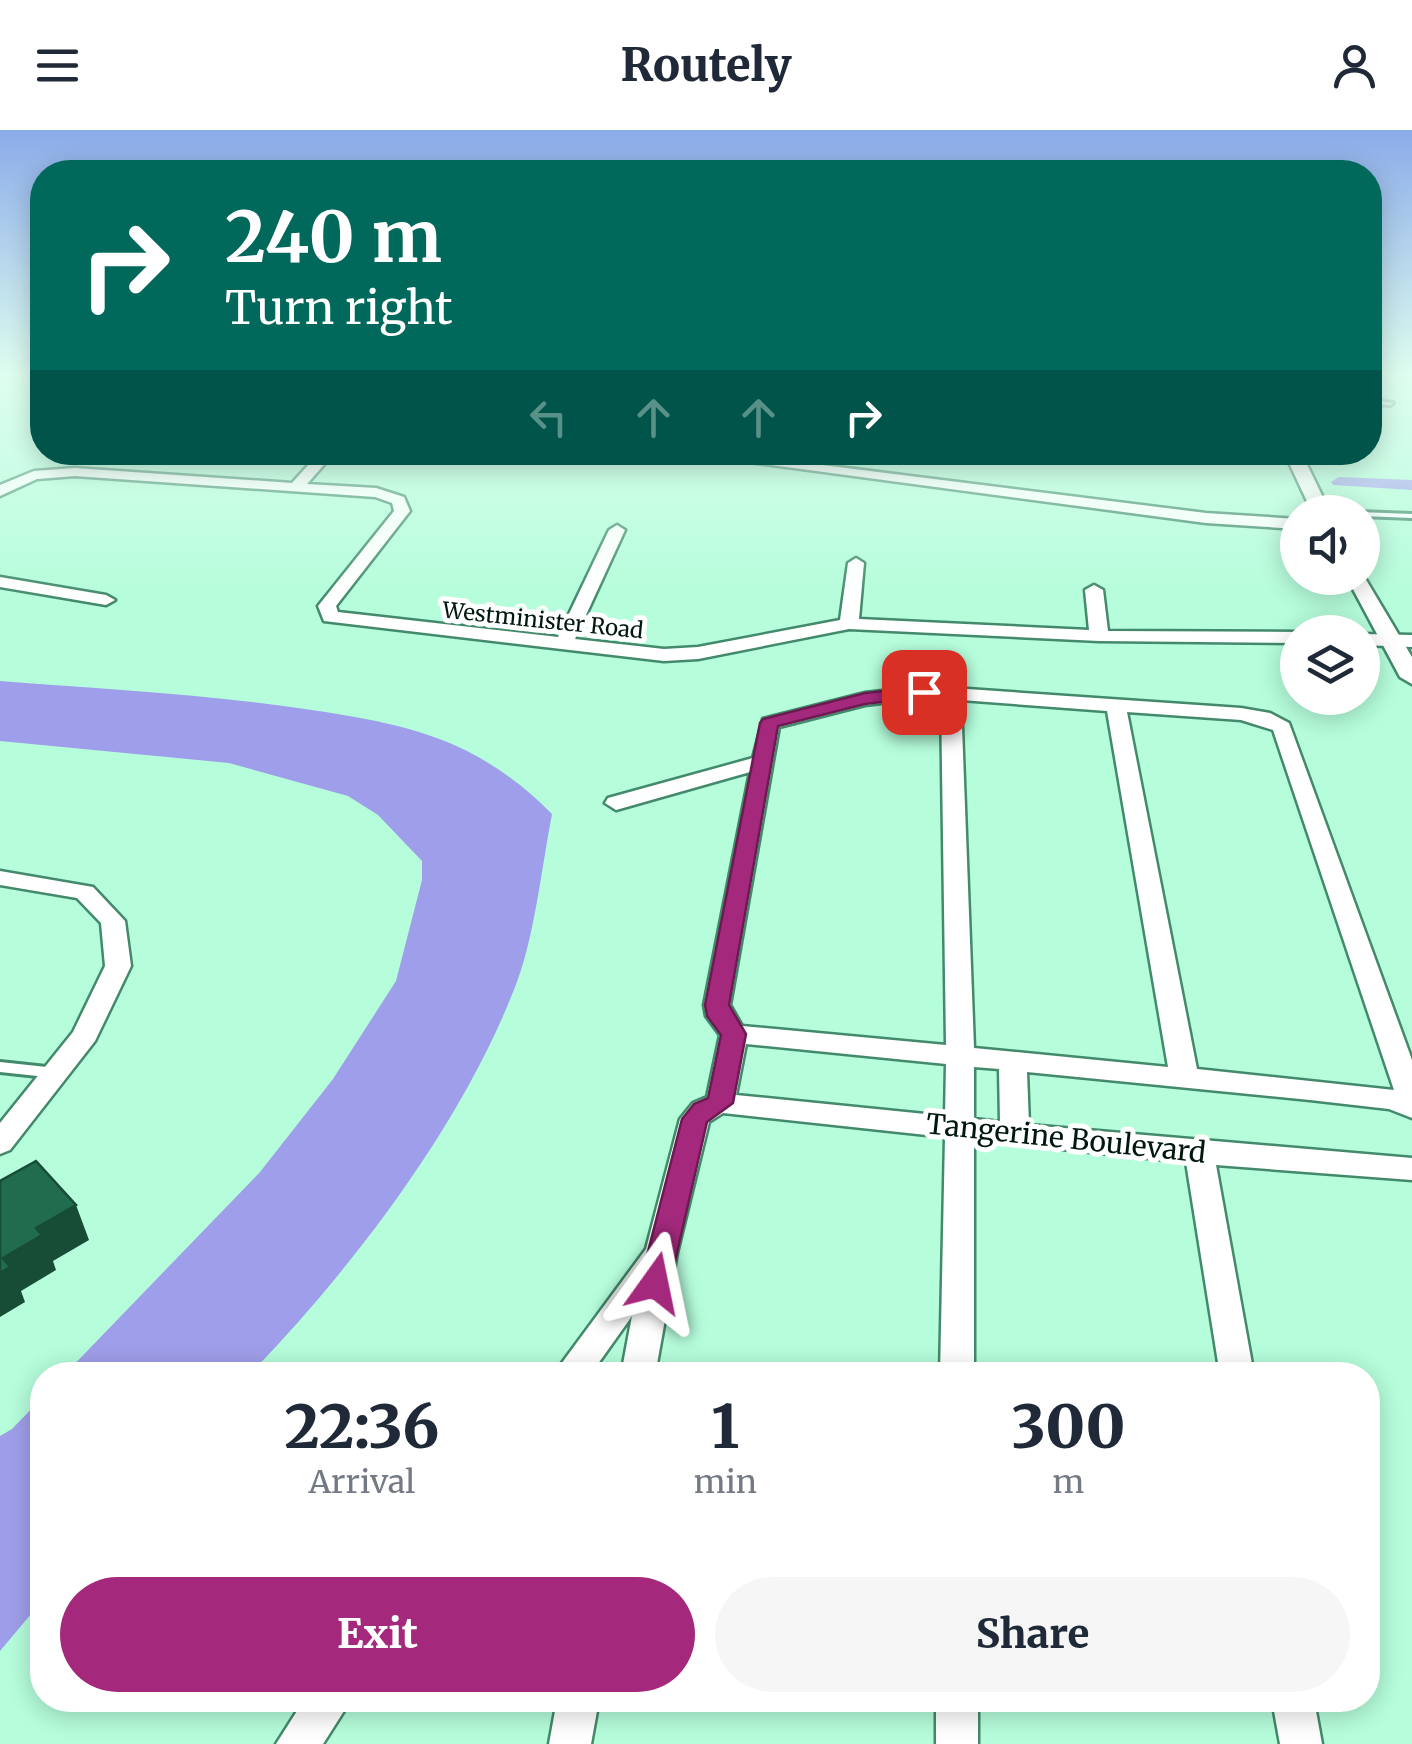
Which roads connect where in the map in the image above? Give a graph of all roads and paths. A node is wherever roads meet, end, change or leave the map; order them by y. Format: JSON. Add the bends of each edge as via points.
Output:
{"nodes":[{"id":1,"x":316,"y":465,"type":"edge"},
{"id":2,"x":818,"y":465,"type":"edge"},
{"id":3,"x":1298,"y":465,"type":"edge"},
{"id":4,"x":295,"y":488,"type":"junction"},
{"id":5,"x":0,"y":491,"type":"edge"},
{"id":6,"x":1313,"y":495,"type":"edge"},
{"id":7,"x":1380,"y":515,"type":"edge"},
{"id":8,"x":1412,"y":516,"type":"edge"},
{"id":9,"x":1280,"y":523,"type":"edge"},
{"id":10,"x":618,"y":530,"type":"dead end"},
{"id":11,"x":856,"y":563,"type":"dead end"},
{"id":12,"x":0,"y":582,"type":"edge"},
{"id":13,"x":1094,"y":590,"type":"dead end"},
{"id":14,"x":1369,"y":595,"type":"edge"},
{"id":15,"x":106,"y":600,"type":"dead end"},
{"id":16,"x":848,"y":624,"type":"junction"},
{"id":17,"x":1099,"y":636,"type":"junction"},
{"id":18,"x":1280,"y":637,"type":"edge"},
{"id":19,"x":1402,"y":640,"type":"edge"},
{"id":20,"x":564,"y":646,"type":"junction"},
{"id":21,"x":1412,"y":677,"type":"edge"},
{"id":22,"x":952,"y":694,"type":"junction"},
{"id":23,"x":1116,"y":706,"type":"junction"},
{"id":24,"x":762,"y":762,"type":"junction"},
{"id":25,"x":616,"y":803,"type":"dead end"},
{"id":26,"x":0,"y":878,"type":"edge"},
{"id":27,"x":734,"y":1034,"type":"junction"},
{"id":28,"x":960,"y":1054,"type":"junction"},
{"id":29,"x":1013,"y":1060,"type":"junction"},
{"id":30,"x":0,"y":1068,"type":"edge"},
{"id":31,"x":56,"y":1073,"type":"junction"},
{"id":32,"x":1184,"y":1076,"type":"junction"},
{"id":33,"x":1412,"y":1100,"type":"edge"},
{"id":34,"x":720,"y":1103,"type":"junction"},
{"id":35,"x":1412,"y":1108,"type":"edge"},
{"id":36,"x":958,"y":1126,"type":"junction"},
{"id":37,"x":1015,"y":1133,"type":"junction"},
{"id":38,"x":0,"y":1143,"type":"edge"},
{"id":39,"x":1199,"y":1152,"type":"junction"},
{"id":40,"x":1412,"y":1169,"type":"edge"},
{"id":41,"x":661,"y":1253,"type":"junction"},
{"id":42,"x":580,"y":1362,"type":"edge"},
{"id":43,"x":640,"y":1362,"type":"edge"},
{"id":44,"x":957,"y":1362,"type":"edge"},
{"id":45,"x":1235,"y":1362,"type":"edge"},
{"id":46,"x":321,"y":1712,"type":"edge"},
{"id":47,"x":576,"y":1712,"type":"edge"},
{"id":48,"x":957,"y":1712,"type":"edge"},
{"id":49,"x":1295,"y":1712,"type":"edge"},
{"id":50,"x":297,"y":1744,"type":"edge"},
{"id":51,"x":570,"y":1744,"type":"edge"},
{"id":52,"x":956,"y":1744,"type":"edge"},
{"id":53,"x":1301,"y":1744,"type":"edge"}],
"edges":[{"from":1,"to":4,"type":"street"},
{"from":2,"to":9,"type":"street"},
{"from":3,"to":6,"type":"street"},
{"from":4,"to":5,"type":"street","name":"Westminister Road","via":[[75,472],[34,474]]},
{"from":4,"to":20,"type":"street","name":"Westminister Road","via":[[376,493],[398,500],[402,510],[327,606],[330,617]]},
{"from":7,"to":8,"type":"lane"},
{"from":10,"to":20,"type":"street"},
{"from":11,"to":16,"type":"street"},
{"from":12,"to":15,"type":"street"},
{"from":13,"to":17,"type":"street"},
{"from":14,"to":19,"type":"street"},
{"from":16,"to":17,"type":"street","name":"Westminister Road"},
{"from":16,"to":20,"type":"street","name":"Westminister Road","via":[[698,653]]},
{"from":17,"to":18,"type":"street","name":"Westminister Road"},
{"from":19,"to":21,"type":"street"},
{"from":22,"to":23,"type":"street"},
{"from":22,"to":24,"type":"street","via":[[865,699],[770,723]]},
{"from":22,"to":28,"type":"street"},
{"from":23,"to":32,"type":"street"},
{"from":23,"to":33,"type":"street","via":[[1241,714],[1282,727]]},
{"from":24,"to":25,"type":"street"},
{"from":24,"to":27,"type":"street","via":[[717,1005]]},
{"from":26,"to":31,"type":"street","via":[[85,892],[113,921],[118,966],[86,1036]]},
{"from":27,"to":28,"type":"street"},
{"from":27,"to":34,"type":"street"},
{"from":28,"to":29,"type":"street"},
{"from":28,"to":36,"type":"street"},
{"from":29,"to":32,"type":"street"},
{"from":29,"to":37,"type":"street"},
{"from":30,"to":31,"type":"lane"},
{"from":31,"to":38,"type":"street"},
{"from":32,"to":35,"type":"street","via":[[1394,1100]]},
{"from":34,"to":36,"type":"street","name":"Tangerine Boulevard"},
{"from":34,"to":41,"type":"street","via":[[695,1119]]},
{"from":36,"to":37,"type":"street","name":"Tangerine Boulevard"},
{"from":36,"to":44,"type":"street"},
{"from":37,"to":39,"type":"street","name":"Tangerine Boulevard"},
{"from":39,"to":40,"type":"street","name":"Tangerine Boulevard"},
{"from":39,"to":45,"type":"street"},
{"from":41,"to":42,"type":"street"},
{"from":41,"to":43,"type":"street"},
{"from":46,"to":50,"type":"street"},
{"from":47,"to":51,"type":"street"},
{"from":48,"to":52,"type":"street"},
{"from":49,"to":53,"type":"street"}]}
